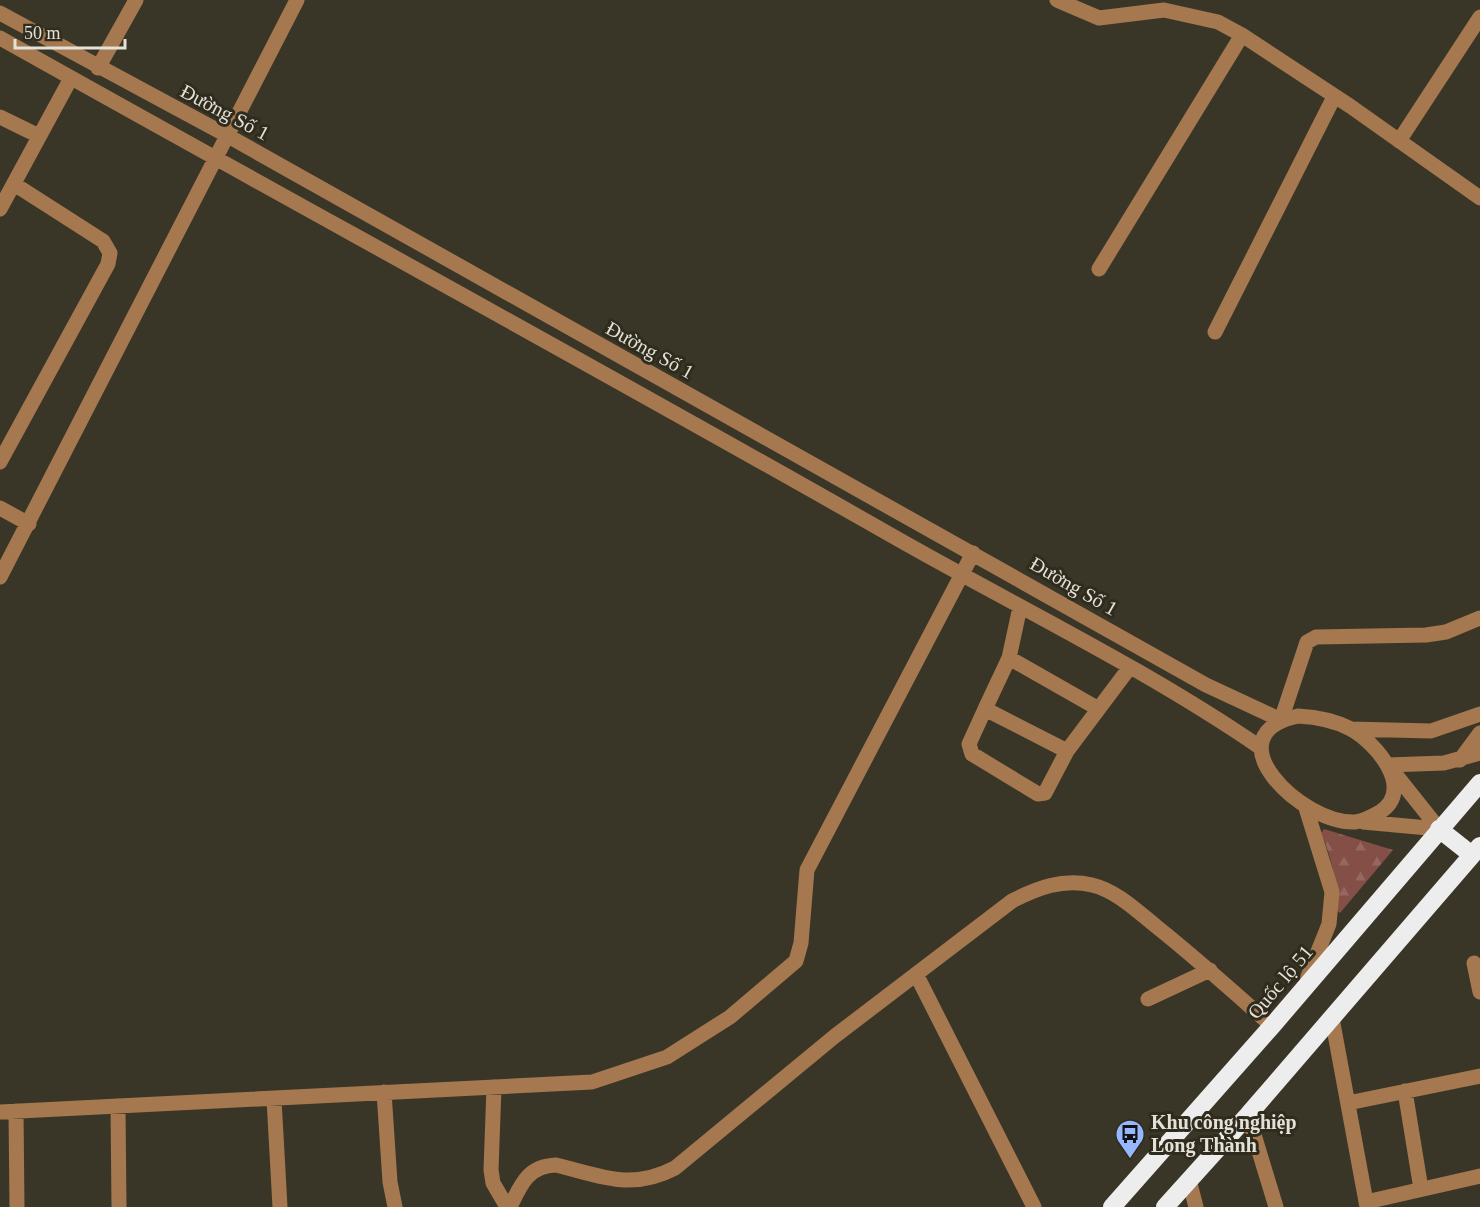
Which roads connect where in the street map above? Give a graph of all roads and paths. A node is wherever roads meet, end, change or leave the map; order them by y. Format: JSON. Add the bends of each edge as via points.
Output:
{"nodes":[{"id":1,"x":136,"y":0,"type":"edge"},
{"id":2,"x":297,"y":0,"type":"edge"},
{"id":3,"x":1057,"y":0,"type":"edge"},
{"id":4,"x":0,"y":13,"type":"edge"},
{"id":5,"x":1480,"y":17,"type":"edge"},
{"id":6,"x":1242,"y":35,"type":"junction"},
{"id":7,"x":0,"y":38,"type":"edge"},
{"id":8,"x":98,"y":68,"type":"junction"},
{"id":9,"x":71,"y":78,"type":"junction"},
{"id":10,"x":1334,"y":97,"type":"junction"},
{"id":11,"x":0,"y":117,"type":"edge"},
{"id":12,"x":39,"y":136,"type":"junction"},
{"id":13,"x":228,"y":136,"type":"junction"},
{"id":14,"x":1399,"y":141,"type":"junction"},
{"id":15,"x":216,"y":158,"type":"junction"},
{"id":16,"x":14,"y":184,"type":"junction"},
{"id":17,"x":1480,"y":198,"type":"edge"},
{"id":18,"x":0,"y":209,"type":"edge"},
{"id":19,"x":1099,"y":269,"type":"dead end"},
{"id":20,"x":1215,"y":332,"type":"dead end"},
{"id":21,"x":0,"y":462,"type":"edge"},
{"id":22,"x":0,"y":507,"type":"edge"},
{"id":23,"x":29,"y":524,"type":"junction"},
{"id":24,"x":973,"y":553,"type":"junction"},
{"id":25,"x":962,"y":575,"type":"junction"},
{"id":26,"x":0,"y":577,"type":"edge"},
{"id":27,"x":1020,"y":607,"type":"junction"},
{"id":28,"x":1480,"y":618,"type":"edge"},
{"id":29,"x":1009,"y":658,"type":"junction"},
{"id":30,"x":1130,"y":667,"type":"junction"},
{"id":31,"x":1097,"y":708,"type":"junction"},
{"id":32,"x":985,"y":709,"type":"junction"},
{"id":33,"x":1480,"y":714,"type":"edge"},
{"id":34,"x":1281,"y":720,"type":"junction"},
{"id":35,"x":1351,"y":729,"type":"junction"},
{"id":36,"x":1480,"y":733,"type":"edge"},
{"id":37,"x":1261,"y":748,"type":"junction"},
{"id":38,"x":1067,"y":751,"type":"junction"},
{"id":39,"x":1480,"y":753,"type":"edge"},
{"id":40,"x":1460,"y":760,"type":"junction"},
{"id":41,"x":1388,"y":765,"type":"junction"},
{"id":42,"x":1480,"y":783,"type":"edge"},
{"id":43,"x":1306,"y":807,"type":"junction"},
{"id":44,"x":1357,"y":822,"type":"junction"},
{"id":45,"x":1439,"y":829,"type":"junction"},
{"id":46,"x":1476,"y":850,"type":"edge"},
{"id":47,"x":1474,"y":963,"type":"dead end"},
{"id":48,"x":1210,"y":970,"type":"junction"},
{"id":49,"x":916,"y":974,"type":"junction"},
{"id":50,"x":1301,"y":992,"type":"junction"},
{"id":51,"x":1480,"y":992,"type":"edge"},
{"id":52,"x":1148,"y":999,"type":"dead end"},
{"id":53,"x":1332,"y":1018,"type":"junction"},
{"id":54,"x":1272,"y":1026,"type":"junction"},
{"id":55,"x":1480,"y":1076,"type":"edge"},
{"id":56,"x":494,"y":1087,"type":"junction"},
{"id":57,"x":1406,"y":1091,"type":"junction"},
{"id":58,"x":384,"y":1092,"type":"junction"},
{"id":59,"x":274,"y":1099,"type":"junction"},
{"id":60,"x":1348,"y":1103,"type":"junction"},
{"id":61,"x":118,"y":1106,"type":"junction"},
{"id":62,"x":16,"y":1111,"type":"junction"},
{"id":63,"x":0,"y":1112,"type":"edge"},
{"id":64,"x":1248,"y":1115,"type":"junction"},
{"id":65,"x":1480,"y":1176,"type":"edge"},
{"id":66,"x":1189,"y":1180,"type":"junction"},
{"id":67,"x":1421,"y":1189,"type":"junction"},
{"id":68,"x":1367,"y":1205,"type":"edge"},
{"id":69,"x":17,"y":1207,"type":"edge"},
{"id":70,"x":119,"y":1207,"type":"edge"},
{"id":71,"x":280,"y":1207,"type":"edge"},
{"id":72,"x":395,"y":1207,"type":"edge"},
{"id":73,"x":508,"y":1207,"type":"edge"},
{"id":74,"x":1034,"y":1207,"type":"edge"},
{"id":75,"x":1112,"y":1207,"type":"edge"},
{"id":76,"x":1165,"y":1207,"type":"edge"},
{"id":77,"x":1196,"y":1207,"type":"edge"},
{"id":78,"x":1276,"y":1207,"type":"edge"}],
"edges":[{"from":1,"to":8,"type":"street"},
{"from":2,"to":13,"type":"street"},
{"from":3,"to":6,"type":"street","via":[[1099,18],[1173,11],[1218,22]]},
{"from":4,"to":8,"type":"street","name":"Đường Số 1"},
{"from":5,"to":14,"type":"street"},
{"from":6,"to":10,"type":"street"},
{"from":6,"to":19,"type":"street"},
{"from":7,"to":9,"type":"street","name":"Đường Số 1"},
{"from":8,"to":13,"type":"street","name":"Đường Số 1"},
{"from":9,"to":12,"type":"street"},
{"from":9,"to":15,"type":"street","name":"Đường Số 1"},
{"from":10,"to":14,"type":"street"},
{"from":10,"to":20,"type":"street"},
{"from":11,"to":12,"type":"street"},
{"from":12,"to":16,"type":"street"},
{"from":13,"to":15,"type":"street"},
{"from":13,"to":24,"type":"street","name":"Đường Số 1"},
{"from":14,"to":17,"type":"street"},
{"from":15,"to":23,"type":"street"},
{"from":15,"to":25,"type":"street","name":"Đường Số 1"},
{"from":16,"to":18,"type":"street"},
{"from":16,"to":21,"type":"street","via":[[103,241],[110,253],[108,264]]},
{"from":22,"to":23,"type":"street"},
{"from":23,"to":26,"type":"street"},
{"from":24,"to":25,"type":"street"},
{"from":24,"to":34,"type":"street","name":"Đường Số 1","via":[[1206,685]]},
{"from":25,"to":27,"type":"street","name":"Đường Số 1"},
{"from":25,"to":56,"type":"street","via":[[807,870],[796,960],[730,1017],[667,1057],[592,1082]]},
{"from":27,"to":29,"type":"street"},
{"from":27,"to":30,"type":"street","name":"Đường Số 1"},
{"from":28,"to":34,"type":"street","via":[[1446,632],[1426,635],[1316,637],[1307,642]]},
{"from":29,"to":31,"type":"street"},
{"from":29,"to":32,"type":"street"},
{"from":30,"to":31,"type":"street"},
{"from":30,"to":37,"type":"street","name":"Đường Số 1","via":[[1195,702]]},
{"from":31,"to":38,"type":"street"},
{"from":32,"to":38,"type":"street"},
{"from":32,"to":38,"type":"street","via":[[969,744],[972,754],[1038,794],[1045,793]]},
{"from":33,"to":35,"type":"street","via":[[1431,731]]},
{"from":34,"to":35,"type":"street","via":[[1317,717]]},
{"from":34,"to":37,"type":"street","via":[[1266,731]]},
{"from":35,"to":41,"type":"street","via":[[1372,745]]},
{"from":36,"to":40,"type":"street"},
{"from":37,"to":43,"type":"street","via":[[1275,782]]},
{"from":39,"to":40,"type":"street"},
{"from":40,"to":41,"type":"street"},
{"from":41,"to":44,"type":"street","via":[[1394,785],[1391,802]]},
{"from":41,"to":45,"type":"street"},
{"from":42,"to":45,"type":"highway","name":"Quốc lộ 51"},
{"from":43,"to":44,"type":"street","via":[[1332,819]]},
{"from":43,"to":50,"type":"street","via":[[1332,892],[1329,924]]},
{"from":44,"to":45,"type":"street"},
{"from":45,"to":46,"type":"highway"},
{"from":45,"to":50,"type":"highway","name":"Quốc lộ 51"},
{"from":46,"to":53,"type":"highway"},
{"from":47,"to":51,"type":"street"},
{"from":48,"to":49,"type":"street","via":[[1117,895],[1091,885],[1064,883],[1037,888],[1012,901]]},
{"from":48,"to":52,"type":"street"},
{"from":48,"to":54,"type":"street"},
{"from":49,"to":73,"type":"street","via":[[675,1168],[658,1177],[629,1182],[545,1165],[526,1176]]},
{"from":49,"to":74,"type":"street"},
{"from":50,"to":54,"type":"highway","name":"Quốc lộ 51"},
{"from":53,"to":60,"type":"street"},
{"from":53,"to":64,"type":"highway"},
{"from":54,"to":75,"type":"highway","name":"Quốc lộ 51"},
{"from":55,"to":57,"type":"street"},
{"from":56,"to":58,"type":"street"},
{"from":56,"to":73,"type":"street","via":[[491,1170],[493,1183]]},
{"from":57,"to":60,"type":"street"},
{"from":57,"to":67,"type":"street"},
{"from":58,"to":59,"type":"street"},
{"from":58,"to":72,"type":"street"},
{"from":59,"to":61,"type":"street"},
{"from":59,"to":71,"type":"street"},
{"from":60,"to":68,"type":"street"},
{"from":61,"to":62,"type":"street"},
{"from":61,"to":70,"type":"street"},
{"from":62,"to":63,"type":"street"},
{"from":62,"to":69,"type":"street"},
{"from":64,"to":66,"type":"highway"},
{"from":64,"to":78,"type":"street"},
{"from":65,"to":67,"type":"street"},
{"from":66,"to":76,"type":"highway"},
{"from":66,"to":77,"type":"street"},
{"from":67,"to":68,"type":"street"}]}
